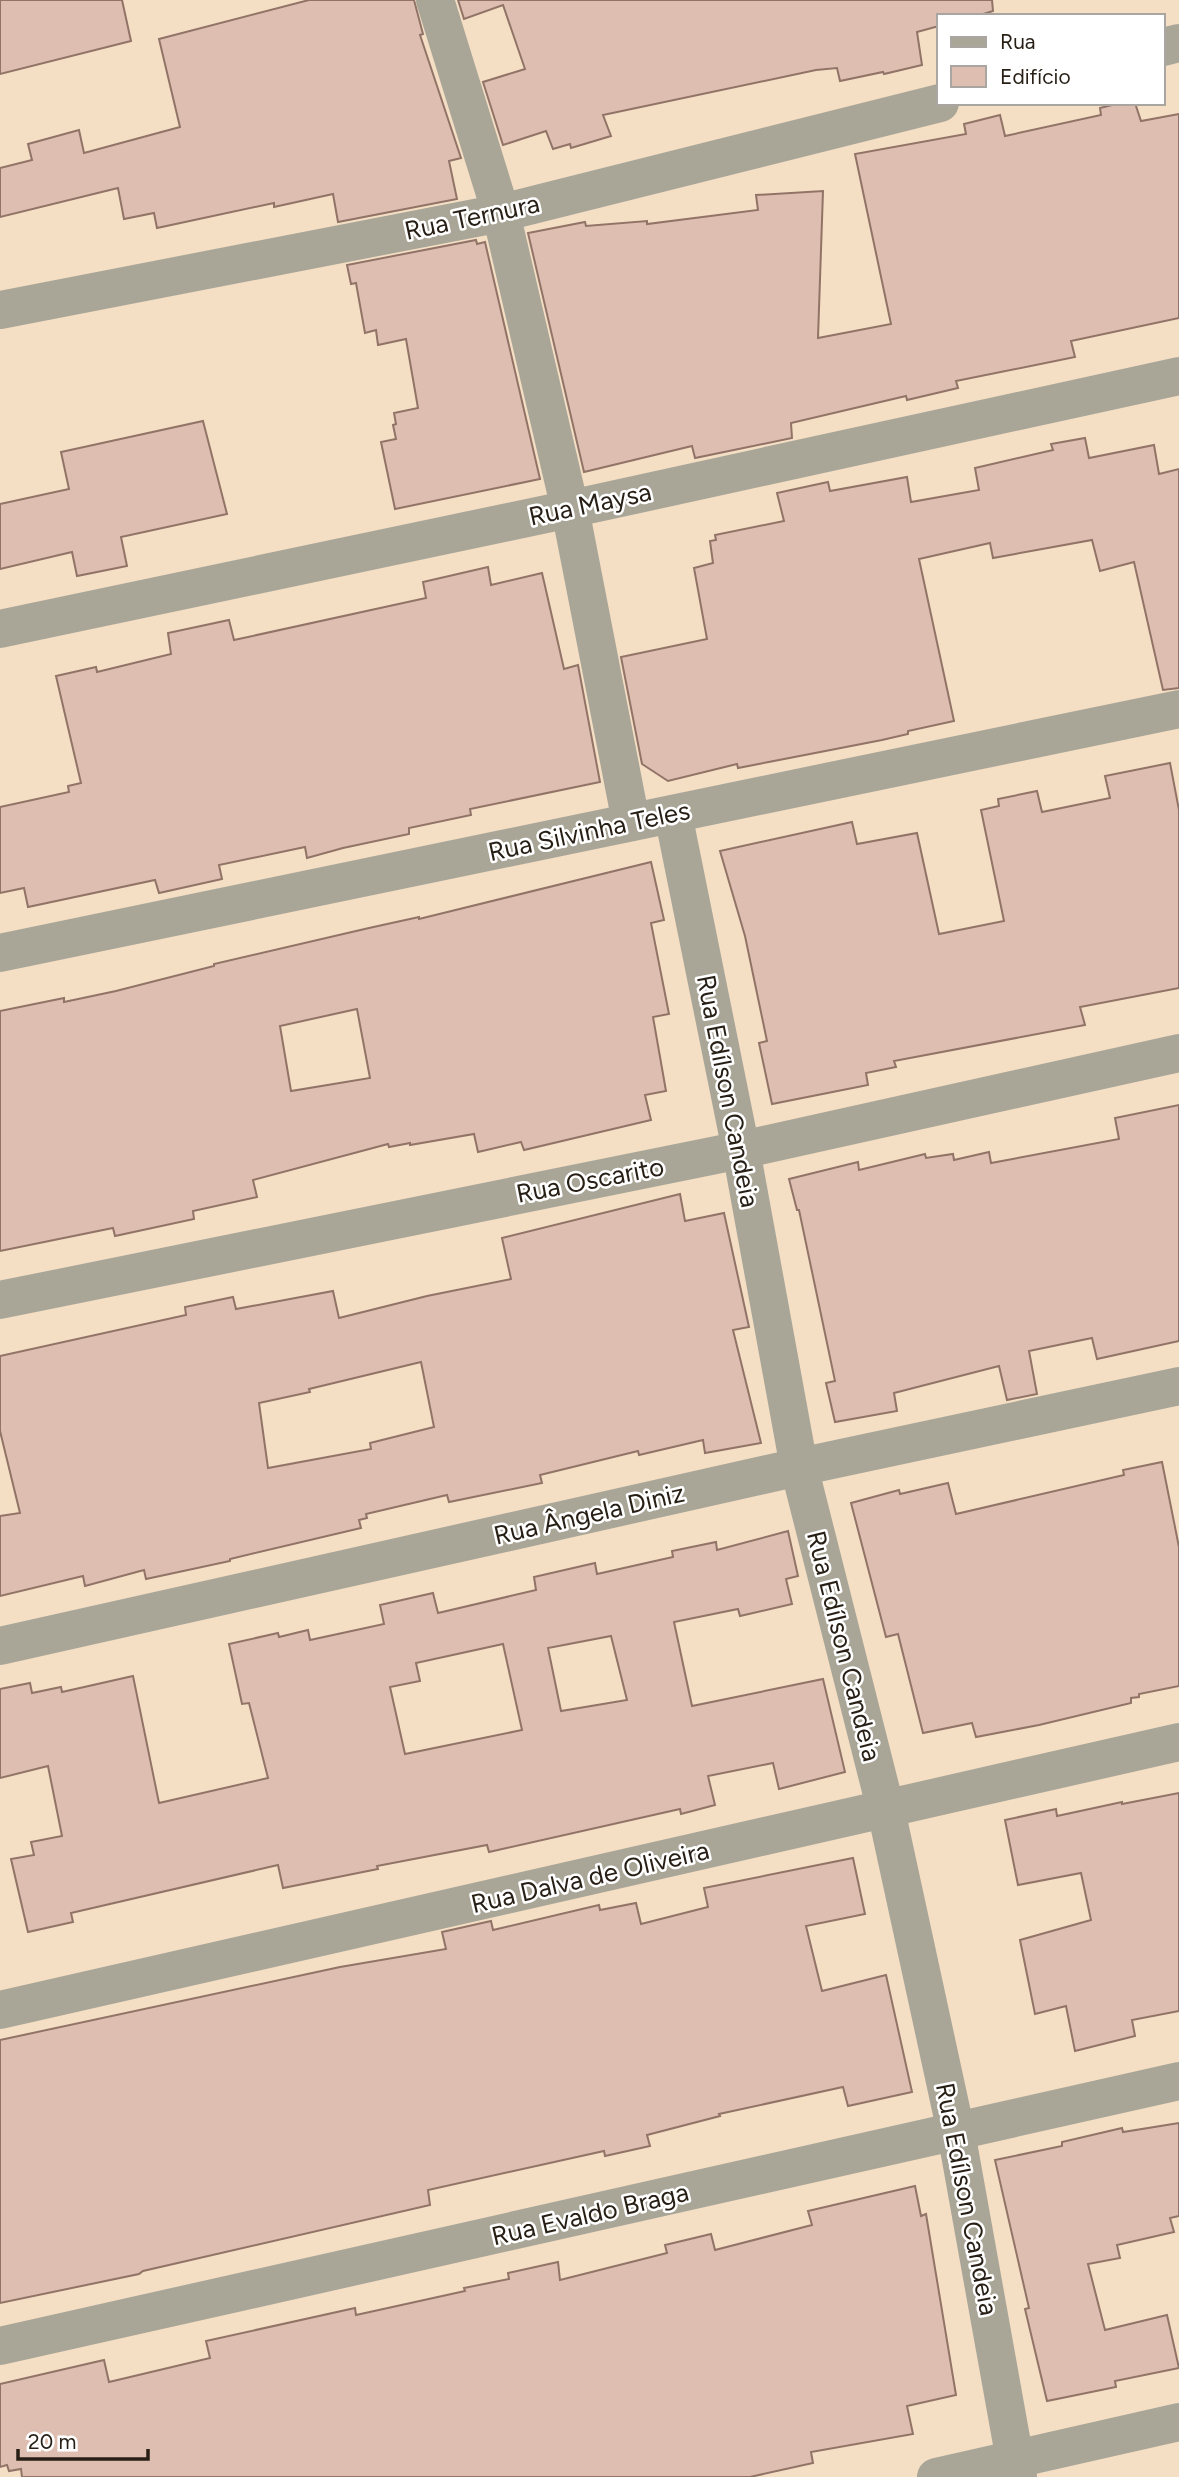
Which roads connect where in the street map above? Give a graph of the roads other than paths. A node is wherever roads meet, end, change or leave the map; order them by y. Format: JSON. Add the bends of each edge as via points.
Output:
{"nodes":[{"id":1,"x":435,"y":0,"type":"edge"},
{"id":2,"x":937,"y":104,"type":"edge"},
{"id":3,"x":501,"y":213,"type":"junction"},
{"id":4,"x":0,"y":310,"type":"edge"},
{"id":5,"x":1179,"y":376,"type":"edge"},
{"id":6,"x":570,"y":509,"type":"junction"},
{"id":7,"x":0,"y":629,"type":"edge"},
{"id":8,"x":1179,"y":709,"type":"edge"},
{"id":9,"x":673,"y":814,"type":"junction"},
{"id":10,"x":631,"y":822,"type":"junction"},
{"id":11,"x":0,"y":953,"type":"edge"},
{"id":12,"x":1179,"y":1053,"type":"edge"},
{"id":13,"x":741,"y":1150,"type":"junction"},
{"id":14,"x":0,"y":1300,"type":"edge"},
{"id":15,"x":1179,"y":1386,"type":"edge"},
{"id":16,"x":799,"y":1467,"type":"junction"},
{"id":17,"x":0,"y":1646,"type":"edge"},
{"id":18,"x":1179,"y":1742,"type":"edge"},
{"id":19,"x":886,"y":1810,"type":"junction"},
{"id":20,"x":0,"y":2010,"type":"edge"},
{"id":21,"x":1179,"y":2081,"type":"edge"},
{"id":22,"x":956,"y":2132,"type":"junction"},
{"id":23,"x":0,"y":2346,"type":"edge"},
{"id":24,"x":1179,"y":2422,"type":"edge"},
{"id":25,"x":1017,"y":2468,"type":"edge"},
{"id":26,"x":936,"y":2477,"type":"edge"}],
"edges":[{"from":1,"to":3,"type":"street"},
{"from":2,"to":3,"type":"street","name":"Rua Ternura"},
{"from":3,"to":4,"type":"street","name":"Rua Ternura"},
{"from":3,"to":6,"type":"street"},
{"from":5,"to":6,"type":"street","name":"Rua Maysa"},
{"from":6,"to":7,"type":"street","name":"Rua Maysa"},
{"from":6,"to":10,"type":"street"},
{"from":8,"to":9,"type":"street","name":"Rua Silvinha Teles"},
{"from":9,"to":10,"type":"street","name":"Rua Silvinha Teles"},
{"from":9,"to":13,"type":"street","name":"Rua Edílson Candeia"},
{"from":10,"to":11,"type":"street","name":"Rua Silvinha Teles"},
{"from":12,"to":13,"type":"street","name":"Rua Oscarito"},
{"from":13,"to":14,"type":"street","name":"Rua Oscarito"},
{"from":13,"to":16,"type":"street","name":"Rua Edílson Candeia"},
{"from":15,"to":16,"type":"street","name":"Rua Ângela Diniz"},
{"from":16,"to":17,"type":"street","name":"Rua Ângela Diniz"},
{"from":16,"to":19,"type":"street","name":"Rua Edílson Candeia"},
{"from":18,"to":19,"type":"street","name":"Rua Dalva de Oliveira"},
{"from":19,"to":20,"type":"street","name":"Rua Dalva de Oliveira"},
{"from":19,"to":22,"type":"street","name":"Rua Edílson Candeia"},
{"from":21,"to":22,"type":"street","name":"Rua Evaldo Braga"},
{"from":22,"to":23,"type":"street","name":"Rua Evaldo Braga"},
{"from":22,"to":25,"type":"street","name":"Rua Edílson Candeia"},
{"from":24,"to":25,"type":"street"},
{"from":25,"to":26,"type":"street"}]}
